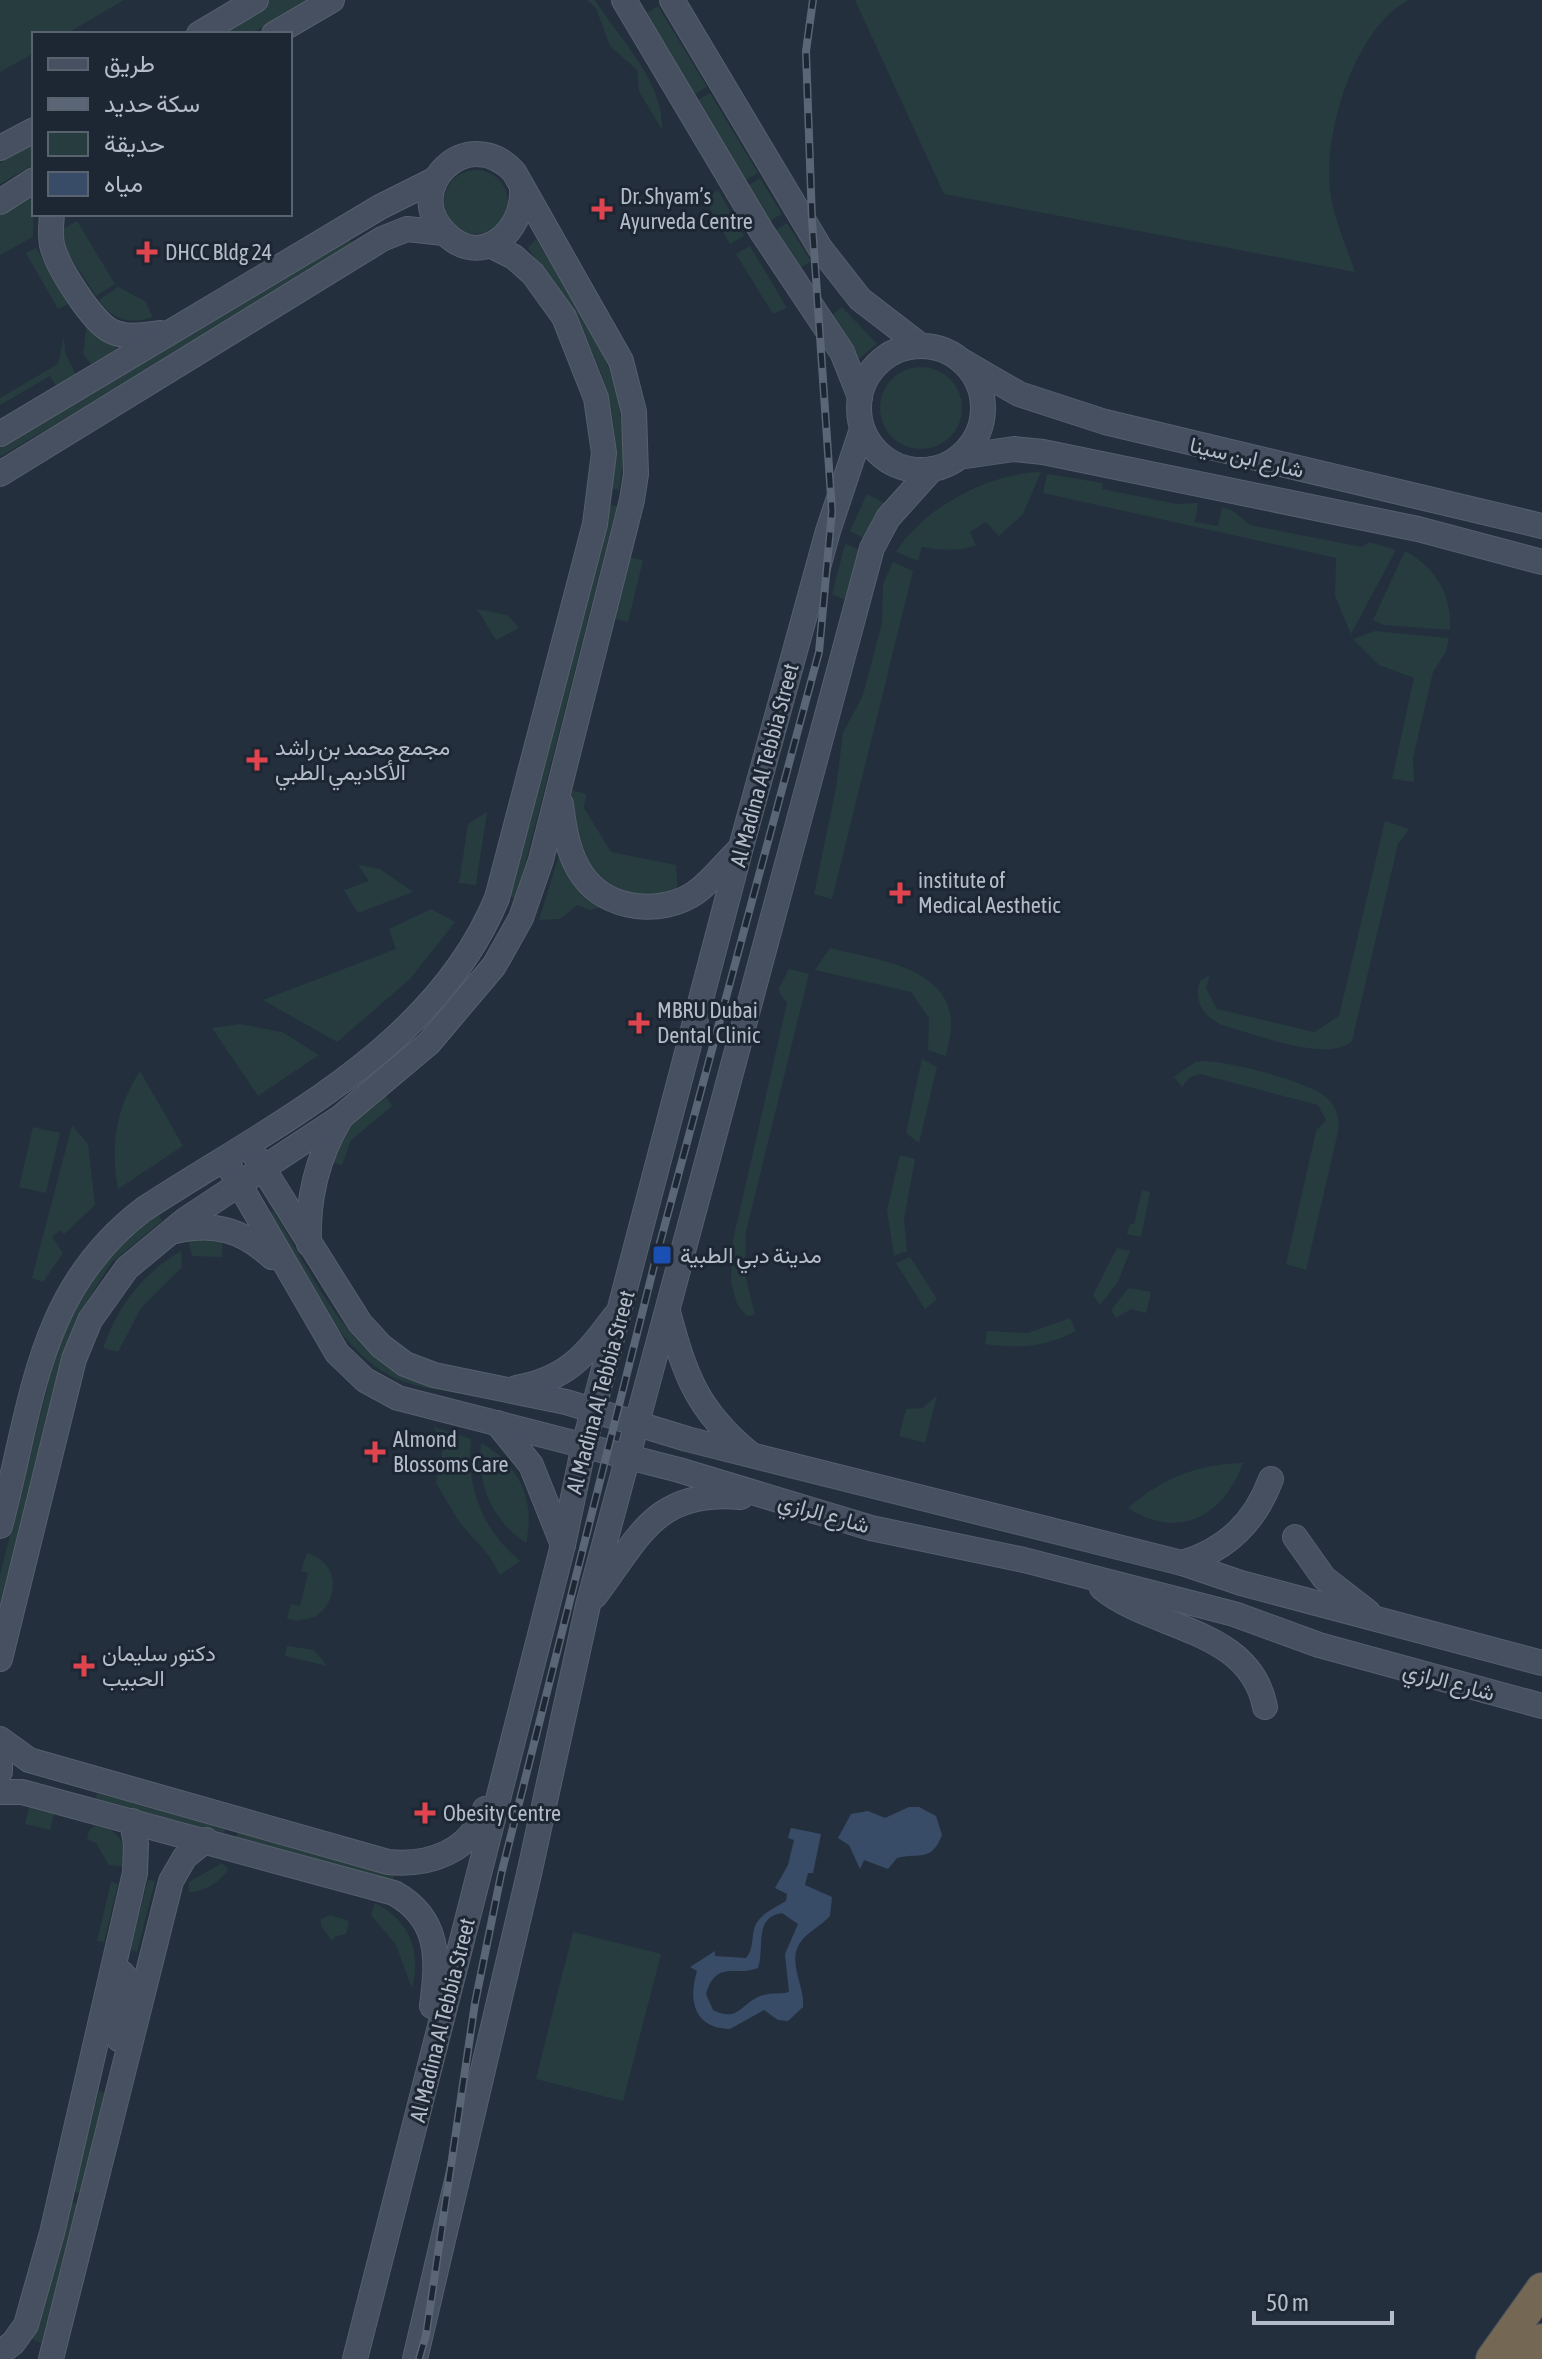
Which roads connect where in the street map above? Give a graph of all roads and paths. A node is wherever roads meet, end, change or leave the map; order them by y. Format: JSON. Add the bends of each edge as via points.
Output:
{"nodes":[{"id":1,"x":256,"y":0,"type":"edge"},
{"id":2,"x":332,"y":0,"type":"edge"},
{"id":3,"x":624,"y":0,"type":"edge"},
{"id":4,"x":672,"y":0,"type":"edge"},
{"id":5,"x":202,"y":32,"type":"edge"},
{"id":6,"x":277,"y":32,"type":"edge"},
{"id":7,"x":32,"y":131,"type":"edge"},
{"id":8,"x":0,"y":148,"type":"edge"},
{"id":9,"x":436,"y":179,"type":"junction"},
{"id":10,"x":32,"y":181,"type":"edge"},
{"id":11,"x":522,"y":190,"type":"junction"},
{"id":12,"x":0,"y":202,"type":"edge"},
{"id":13,"x":52,"y":216,"type":"edge"},
{"id":14,"x":444,"y":233,"type":"junction"},
{"id":15,"x":490,"y":245,"type":"junction"},
{"id":16,"x":167,"y":333,"type":"junction"},
{"id":17,"x":921,"y":346,"type":"junction"},
{"id":18,"x":962,"y":361,"type":"junction"},
{"id":19,"x":860,"y":397,"type":"junction"},
{"id":20,"x":862,"y":429,"type":"junction"},
{"id":21,"x":0,"y":434,"type":"edge"},
{"id":22,"x":959,"y":457,"type":"junction"},
{"id":23,"x":932,"y":469,"type":"junction"},
{"id":24,"x":0,"y":474,"type":"edge"},
{"id":25,"x":1393,"y":524,"type":"junction"},
{"id":26,"x":1542,"y":526,"type":"edge"},
{"id":27,"x":1542,"y":547,"type":"edge"},
{"id":28,"x":1542,"y":562,"type":"edge"},
{"id":29,"x":559,"y":792,"type":"junction"},
{"id":30,"x":741,"y":847,"type":"junction"},
{"id":31,"x":492,"y":910,"type":"junction"},
{"id":32,"x":488,"y":974,"type":"junction"},
{"id":33,"x":341,"y":1117,"type":"junction"},
{"id":34,"x":247,"y":1142,"type":"junction"},
{"id":35,"x":223,"y":1157,"type":"junction"},
{"id":36,"x":262,"y":1168,"type":"junction"},
{"id":37,"x":238,"y":1184,"type":"junction"},
{"id":38,"x":169,"y":1233,"type":"junction"},
{"id":39,"x":309,"y":1246,"type":"junction"},
{"id":40,"x":285,"y":1269,"type":"junction"},
{"id":41,"x":623,"y":1305,"type":"junction"},
{"id":42,"x":668,"y":1310,"type":"junction"},
{"id":43,"x":504,"y":1390,"type":"junction"},
{"id":44,"x":593,"y":1410,"type":"junction"},
{"id":45,"x":497,"y":1423,"type":"junction"},
{"id":46,"x":635,"y":1424,"type":"junction"},
{"id":47,"x":584,"y":1445,"type":"junction"},
{"id":48,"x":626,"y":1456,"type":"junction"},
{"id":49,"x":754,"y":1457,"type":"junction"},
{"id":50,"x":1271,"y":1479,"type":"dead end"},
{"id":51,"x":780,"y":1501,"type":"junction"},
{"id":52,"x":0,"y":1526,"type":"edge"},
{"id":53,"x":1295,"y":1537,"type":"dead end"},
{"id":54,"x":563,"y":1545,"type":"junction"},
{"id":55,"x":1182,"y":1563,"type":"junction"},
{"id":56,"x":1091,"y":1579,"type":"junction"},
{"id":57,"x":588,"y":1605,"type":"junction"},
{"id":58,"x":1399,"y":1625,"type":"junction"},
{"id":59,"x":0,"y":1659,"type":"edge"},
{"id":60,"x":1542,"y":1663,"type":"edge"},
{"id":61,"x":1542,"y":1706,"type":"edge"},
{"id":62,"x":1265,"y":1707,"type":"dead end"},
{"id":63,"x":0,"y":1739,"type":"edge"},
{"id":64,"x":0,"y":1745,"type":"edge"},
{"id":65,"x":0,"y":1772,"type":"edge"},
{"id":66,"x":502,"y":1781,"type":"junction"},
{"id":67,"x":0,"y":1792,"type":"edge"},
{"id":68,"x":132,"y":1821,"type":"junction"},
{"id":69,"x":206,"y":1840,"type":"junction"},
{"id":70,"x":112,"y":1975,"type":"junction"},
{"id":71,"x":127,"y":2060,"type":"junction"},
{"id":72,"x":428,"y":2076,"type":"junction"},
{"id":73,"x":1542,"y":2289,"type":"edge"},
{"id":74,"x":1542,"y":2315,"type":"edge"},
{"id":75,"x":1542,"y":2340,"type":"edge"},
{"id":76,"x":0,"y":2354,"type":"edge"},
{"id":77,"x":21,"y":2359,"type":"edge"},
{"id":78,"x":51,"y":2359,"type":"edge"},
{"id":79,"x":355,"y":2359,"type":"edge"},
{"id":80,"x":415,"y":2359,"type":"edge"},
{"id":81,"x":1492,"y":2359,"type":"edge"},
{"id":82,"x":1512,"y":2359,"type":"edge"},
{"id":83,"x":1528,"y":2359,"type":"edge"}],
"edges":[{"from":1,"to":5,"type":"street"},
{"from":2,"to":6,"type":"street"},
{"from":3,"to":19,"type":"street","via":[[762,232],[842,352]]},
{"from":4,"to":17,"type":"street","via":[[820,248],[860,299]]},
{"from":7,"to":8,"type":"street"},
{"from":9,"to":11,"type":"street","via":[[453,160],[478,153],[508,165]]},
{"from":9,"to":14,"type":"street","via":[[431,207]]},
{"from":9,"to":16,"type":"street"},
{"from":10,"to":12,"type":"street"},
{"from":11,"to":15,"type":"street","via":[[517,224]]},
{"from":11,"to":29,"type":"street","via":[[621,361],[636,439],[632,500]]},
{"from":13,"to":16,"type":"street","via":[[55,254],[104,327],[134,336]]},
{"from":14,"to":15,"type":"street","via":[[465,245]]},
{"from":14,"to":24,"type":"street","via":[[407,229],[382,239]]},
{"from":15,"to":31,"type":"street","via":[[533,274],[564,317],[596,398],[604,453],[595,524]]},
{"from":16,"to":21,"type":"street"},
{"from":17,"to":18,"type":"street","via":[[950,352]]},
{"from":17,"to":19,"type":"street","via":[[888,355],[870,373]]},
{"from":18,"to":22,"type":"street","via":[[981,392],[983,410],[980,428]]},
{"from":18,"to":26,"type":"street","name":"شارع ابن سينا","via":[[1019,394],[1105,422]]},
{"from":19,"to":20,"type":"street"},
{"from":20,"to":23,"type":"street","via":[[870,444],[897,466]]},
{"from":20,"to":30,"type":"street","name":"Al Madina Al Tebbia Street","via":[[828,531]]},
{"from":22,"to":23,"type":"street"},
{"from":22,"to":25,"type":"street","name":"شارع ابن سينا","via":[[1014,449],[1043,452]]},
{"from":23,"to":42,"type":"street","name":"Al Madina Al Tebbia Street","via":[[888,518],[872,548]]},
{"from":25,"to":27,"type":"street","via":[[1435,523]]},
{"from":25,"to":28,"type":"street","name":"شارع ابن سينا"},
{"from":29,"to":30,"type":"street","via":[[569,849],[582,875],[594,888],[626,904],[680,901]]},
{"from":29,"to":32,"type":"street","via":[[531,892]]},
{"from":30,"to":41,"type":"street","name":"Al Madina Al Tebbia Street"},
{"from":31,"to":32,"type":"street","via":[[505,929]]},
{"from":31,"to":34,"type":"street","via":[[452,980],[408,1029]]},
{"from":32,"to":33,"type":"street","via":[[429,1043]]},
{"from":33,"to":36,"type":"street"},
{"from":33,"to":39,"type":"street","via":[[318,1163]]},
{"from":34,"to":35,"type":"street"},
{"from":34,"to":36,"type":"street","name":"شارع الرازي"},
{"from":35,"to":37,"type":"street","name":"شارع الرازي"},
{"from":35,"to":52,"type":"street","via":[[120,1227],[66,1294],[46,1344]]},
{"from":36,"to":37,"type":"street"},
{"from":36,"to":39,"type":"street","name":"شارع الرازي"},
{"from":37,"to":38,"type":"street"},
{"from":37,"to":40,"type":"street","name":"شارع الرازي"},
{"from":38,"to":40,"type":"street","via":[[201,1226],[227,1228]]},
{"from":38,"to":59,"type":"street","via":[[111,1287],[74,1359]]},
{"from":39,"to":43,"type":"street","name":"شارع الرازي","via":[[360,1323],[393,1355],[434,1375]]},
{"from":40,"to":45,"type":"street","name":"شارع الرازي","via":[[337,1353],[365,1380],[398,1398]]},
{"from":41,"to":43,"type":"street","via":[[572,1368],[549,1380]]},
{"from":41,"to":44,"type":"street","name":"Al Madina Al Tebbia Street"},
{"from":42,"to":46,"type":"street","name":"Al Madina Al Tebbia Street"},
{"from":42,"to":49,"type":"street","via":[[693,1391],[711,1418]]},
{"from":43,"to":44,"type":"street","name":"شارع الرازي"},
{"from":44,"to":46,"type":"street","name":"شارع الرازي"},
{"from":44,"to":47,"type":"street","name":"Al Madina Al Tebbia Street"},
{"from":45,"to":47,"type":"street","name":"شارع الرازي"},
{"from":45,"to":54,"type":"street","via":[[531,1465]]},
{"from":46,"to":48,"type":"street","name":"Al Madina Al Tebbia Street"},
{"from":46,"to":49,"type":"street","name":"شارع الرازي"},
{"from":47,"to":48,"type":"street","name":"شارع الرازي"},
{"from":47,"to":54,"type":"street","name":"Al Madina Al Tebbia Street"},
{"from":48,"to":51,"type":"street","name":"شارع الرازي"},
{"from":48,"to":57,"type":"street","name":"Al Madina Al Tebbia Street"},
{"from":49,"to":55,"type":"street","name":"شارع الرازي"},
{"from":50,"to":55,"type":"street","via":[[1240,1531],[1211,1553]]},
{"from":51,"to":56,"type":"street","name":"شارع الرازي","via":[[871,1528]]},
{"from":51,"to":57,"type":"street","via":[[708,1497],[658,1514],[635,1537]]},
{"from":53,"to":58,"type":"street","via":[[1330,1584],[1365,1611]]},
{"from":54,"to":66,"type":"street","name":"Al Madina Al Tebbia Street"},
{"from":55,"to":58,"type":"street","name":"شارع الرازي"},
{"from":56,"to":61,"type":"street","name":"شارع الرازي","via":[[1234,1614],[1319,1645]]},
{"from":56,"to":62,"type":"street","via":[[1124,1603],[1226,1649],[1257,1684]]},
{"from":57,"to":80,"type":"street","name":"Al Madina Al Tebbia Street"},
{"from":58,"to":60,"type":"street","name":"شارع الرازي"},
{"from":63,"to":66,"type":"street","via":[[29,1760],[398,1863],[428,1861],[462,1844],[476,1830],[491,1792]]},
{"from":64,"to":65,"type":"street"},
{"from":66,"to":72,"type":"street","name":"Al Madina Al Tebbia Street"},
{"from":67,"to":68,"type":"street","via":[[22,1792]]},
{"from":68,"to":69,"type":"street"},
{"from":68,"to":70,"type":"street","via":[[135,1873]]},
{"from":69,"to":71,"type":"street","via":[[185,1857],[171,1881]]},
{"from":69,"to":72,"type":"street","via":[[394,1893],[417,1909],[432,1932],[438,1960],[425,2054]]},
{"from":70,"to":71,"type":"street","via":[[118,1972],[127,1979],[119,2037]]},
{"from":70,"to":76,"type":"street","via":[[30,2312],[20,2334]]},
{"from":71,"to":78,"type":"street"},
{"from":72,"to":79,"type":"street","name":"Al Madina Al Tebbia Street"},
{"from":73,"to":81,"type":"highway"},
{"from":74,"to":82,"type":"highway"},
{"from":75,"to":83,"type":"highway"},
{"from":76,"to":77,"type":"street"}]}
